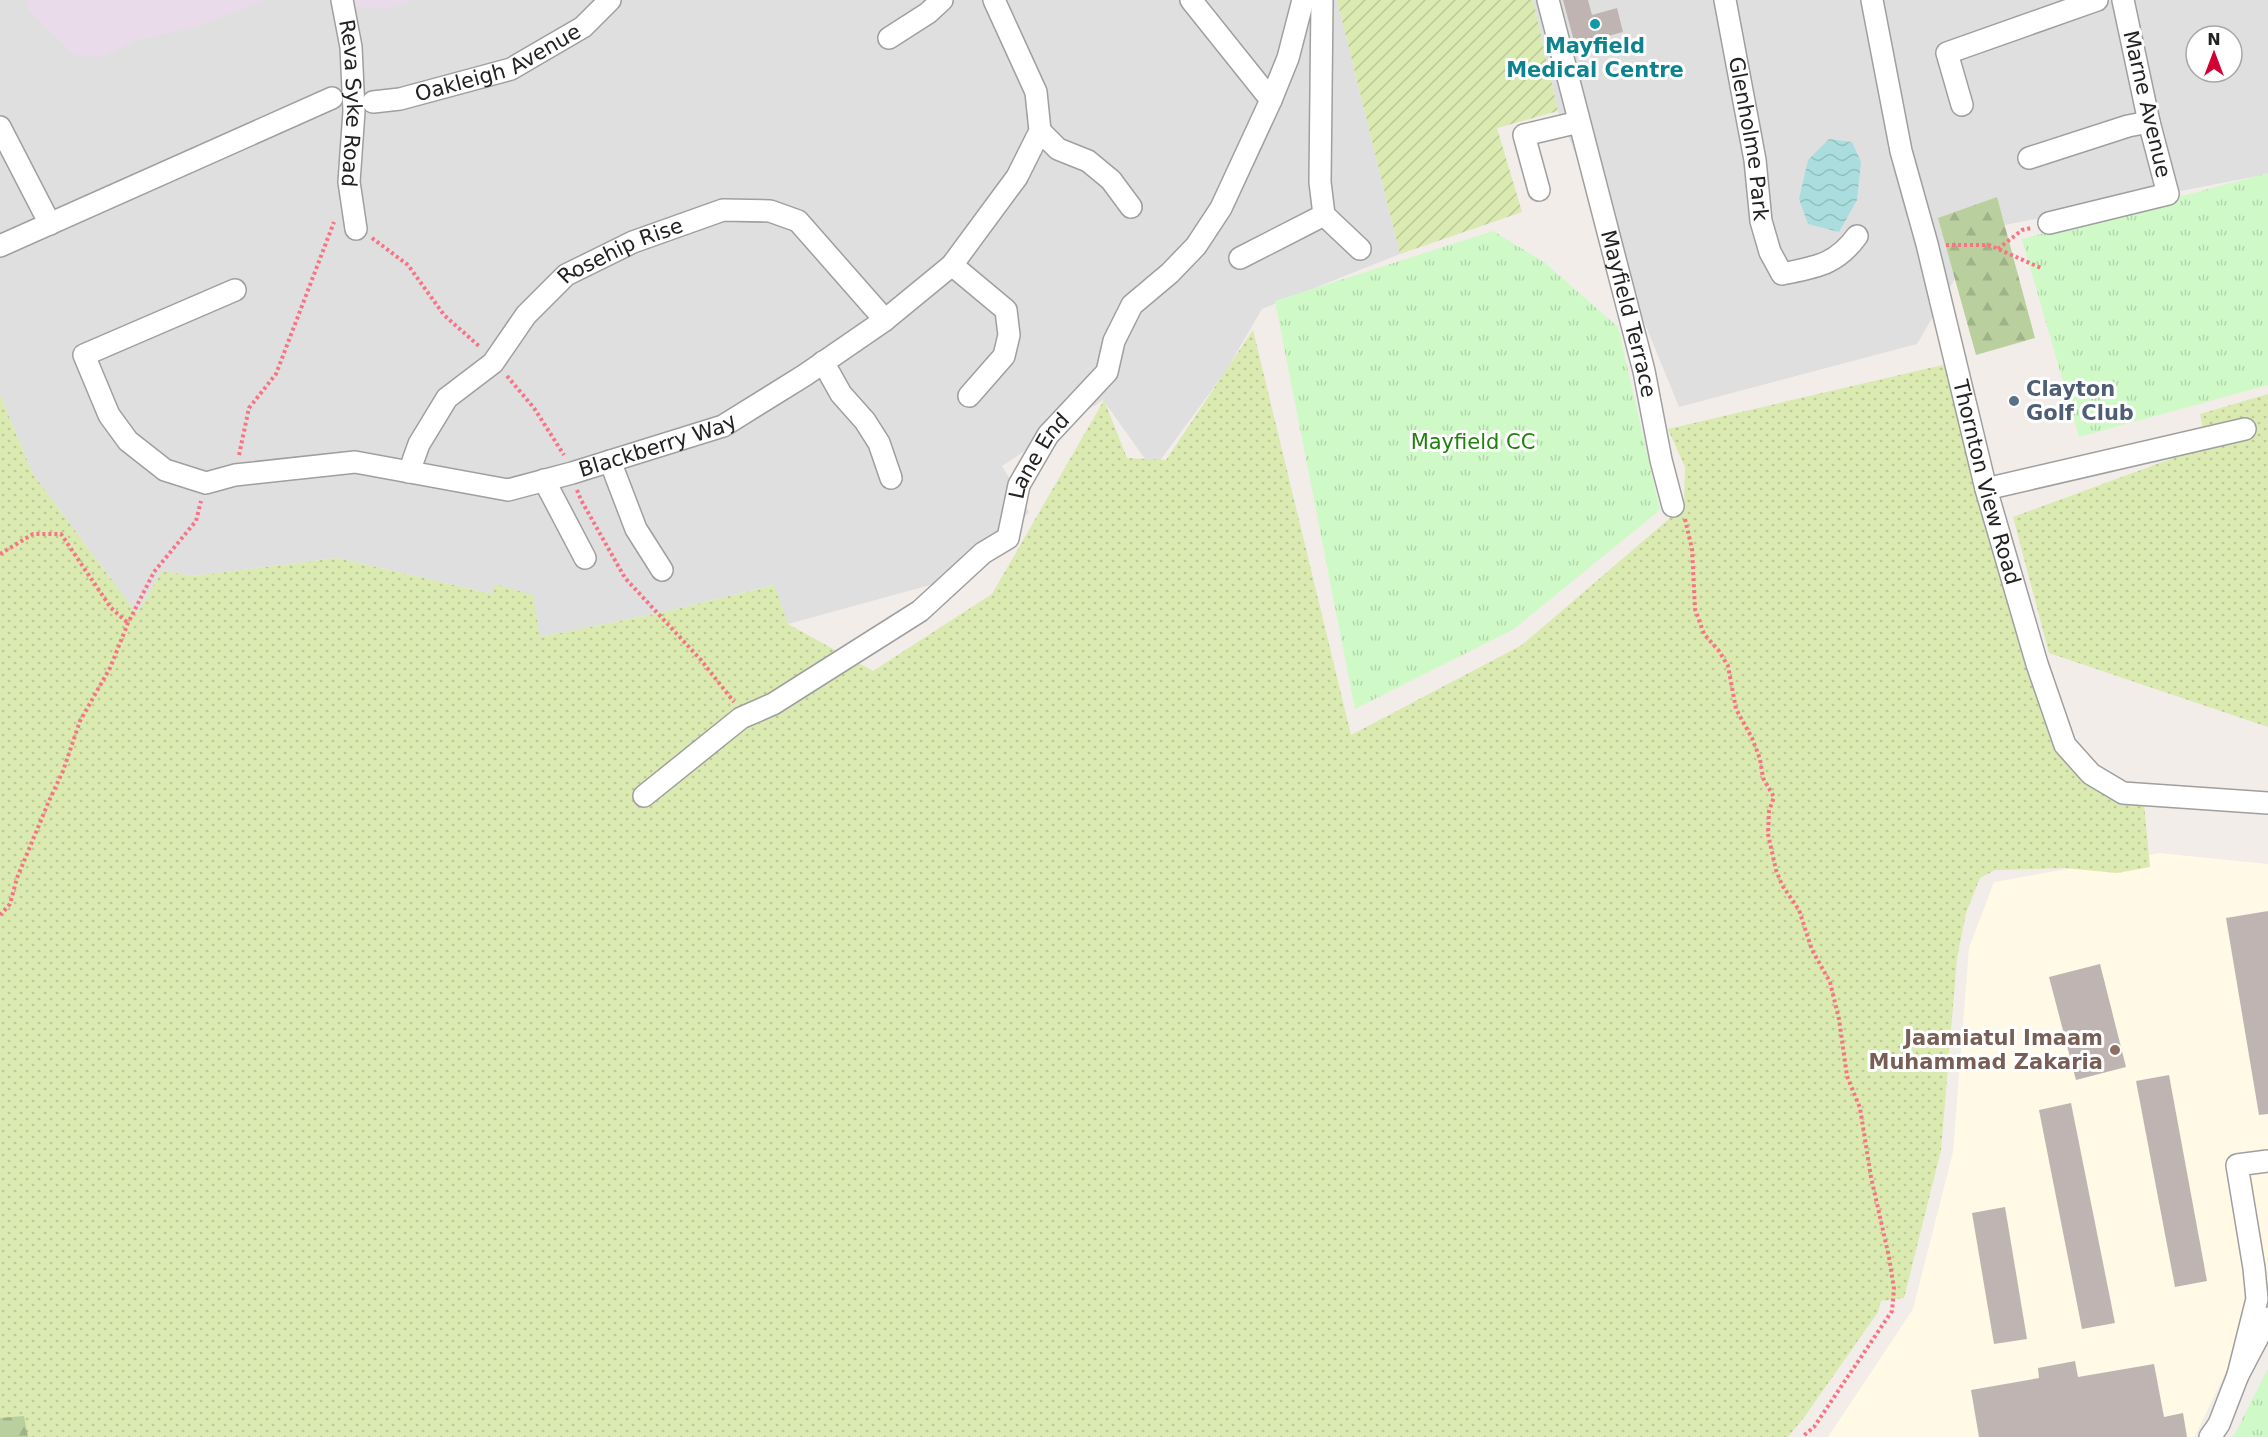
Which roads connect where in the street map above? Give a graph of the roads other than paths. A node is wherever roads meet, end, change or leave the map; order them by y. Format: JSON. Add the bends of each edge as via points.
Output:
{"nodes":[{"id":1,"x":342,"y":0,"type":"edge"},
{"id":2,"x":610,"y":0,"type":"edge"},
{"id":3,"x":942,"y":0,"type":"edge"},
{"id":4,"x":993,"y":0,"type":"edge"},
{"id":5,"x":1191,"y":0,"type":"edge"},
{"id":6,"x":1303,"y":0,"type":"edge"},
{"id":7,"x":1322,"y":0,"type":"edge"},
{"id":8,"x":1548,"y":0,"type":"edge"},
{"id":9,"x":1725,"y":0,"type":"edge"},
{"id":10,"x":1872,"y":0,"type":"edge"},
{"id":11,"x":2097,"y":0,"type":"edge"},
{"id":12,"x":2123,"y":0,"type":"edge"},
{"id":13,"x":889,"y":38,"type":"dead end"},
{"id":14,"x":332,"y":98,"type":"dead end"},
{"id":15,"x":1271,"y":100,"type":"junction"},
{"id":16,"x":373,"y":102,"type":"dead end"},
{"id":17,"x":1962,"y":105,"type":"dead end"},
{"id":18,"x":1579,"y":122,"type":"junction"},
{"id":19,"x":2149,"y":122,"type":"junction"},
{"id":20,"x":0,"y":127,"type":"edge"},
{"id":21,"x":1040,"y":131,"type":"junction"},
{"id":22,"x":2029,"y":158,"type":"dead end"},
{"id":23,"x":1539,"y":190,"type":"dead end"},
{"id":24,"x":1131,"y":207,"type":"dead end"},
{"id":25,"x":1324,"y":215,"type":"junction"},
{"id":26,"x":2049,"y":223,"type":"road end"},
{"id":27,"x":50,"y":224,"type":"junction"},
{"id":28,"x":356,"y":229,"type":"road end"},
{"id":29,"x":1857,"y":236,"type":"dead end"},
{"id":30,"x":0,"y":246,"type":"edge"},
{"id":31,"x":1360,"y":249,"type":"dead end"},
{"id":32,"x":1240,"y":258,"type":"dead end"},
{"id":33,"x":952,"y":265,"type":"junction"},
{"id":34,"x":235,"y":290,"type":"dead end"},
{"id":35,"x":885,"y":320,"type":"junction"},
{"id":36,"x":823,"y":362,"type":"junction"},
{"id":37,"x":969,"y":396,"type":"dead end"},
{"id":38,"x":2245,"y":429,"type":"dead end"},
{"id":39,"x":610,"y":461,"type":"junction"},
{"id":40,"x":409,"y":472,"type":"junction"},
{"id":41,"x":891,"y":478,"type":"dead end"},
{"id":42,"x":544,"y":480,"type":"junction"},
{"id":43,"x":1986,"y":489,"type":"junction"},
{"id":44,"x":1673,"y":506,"type":"road end"},
{"id":45,"x":585,"y":558,"type":"dead end"},
{"id":46,"x":662,"y":570,"type":"dead end"},
{"id":47,"x":644,"y":796,"type":"dead end"},
{"id":48,"x":2268,"y":802,"type":"edge"},
{"id":49,"x":2268,"y":1161,"type":"edge"},
{"id":50,"x":2268,"y":1318,"type":"edge"},
{"id":51,"x":2238,"y":1376,"type":"junction"},
{"id":52,"x":2210,"y":1437,"type":"edge"}],
"edges":[{"from":1,"to":28,"type":"street","name":"Reva Syke Road","via":[[351,47],[354,100],[345,210]]},
{"from":2,"to":16,"type":"street","name":"Oakleigh Avenue","via":[[583,27],[511,69],[399,99]]},
{"from":3,"to":13,"type":"street"},
{"from":4,"to":21,"type":"street","via":[[1036,92]]},
{"from":5,"to":15,"type":"street"},
{"from":6,"to":15,"type":"street","name":"Lane End","via":[[1288,58]]},
{"from":7,"to":25,"type":"street","via":[[1320,182]]},
{"from":8,"to":18,"type":"street","name":"Mayfield Terrace"},
{"from":9,"to":29,"type":"street","name":"Glenholme Park","via":[[1755,160],[1761,221],[1770,252],[1782,274],[1835,260]]},
{"from":10,"to":43,"type":"street","name":"Thornton View Road","via":[[1901,151]]},
{"from":11,"to":17,"type":"street","via":[[1947,53]]},
{"from":12,"to":19,"type":"street","name":"Marne Avenue"},
{"from":14,"to":27,"type":"street"},
{"from":15,"to":47,"type":"street","name":"Lane End","via":[[1221,208],[1196,246],[1132,305],[1114,340],[1107,372],[1048,435],[1019,485],[1008,538],[983,553],[920,611],[773,704],[741,718]]},
{"from":18,"to":23,"type":"street","via":[[1524,135]]},
{"from":18,"to":44,"type":"street","name":"Mayfield Terrace","via":[[1644,371]]},
{"from":19,"to":22,"type":"street"},
{"from":19,"to":26,"type":"street","name":"Marne Avenue","via":[[2168,194]]},
{"from":20,"to":27,"type":"street"},
{"from":21,"to":24,"type":"street","via":[[1058,149],[1088,161],[1111,180]]},
{"from":21,"to":33,"type":"street","name":"Blackberry Way","via":[[1017,177]]},
{"from":25,"to":31,"type":"street"},
{"from":25,"to":32,"type":"street"},
{"from":27,"to":30,"type":"street"},
{"from":33,"to":35,"type":"street","name":"Blackberry Way"},
{"from":33,"to":37,"type":"street","via":[[1006,310],[1009,335],[1004,356]]},
{"from":34,"to":40,"type":"street","name":"Blackberry Way","via":[[84,356],[109,415],[128,441],[165,470],[207,483],[235,475],[355,462]]},
{"from":35,"to":36,"type":"street","name":"Blackberry Way"},
{"from":35,"to":40,"type":"street","name":"Rosehip Rise","via":[[798,221],[770,211],[723,210],[633,242],[566,275],[526,315],[493,363],[447,398],[418,444]]},
{"from":36,"to":39,"type":"street","name":"Blackberry Way","via":[[723,426]]},
{"from":36,"to":41,"type":"street","via":[[841,394],[879,443]]},
{"from":38,"to":43,"type":"street"},
{"from":39,"to":42,"type":"street","name":"Blackberry Way"},
{"from":39,"to":46,"type":"street","via":[[636,529]]},
{"from":40,"to":42,"type":"street","name":"Blackberry Way","via":[[508,490]]},
{"from":42,"to":45,"type":"street"},
{"from":43,"to":48,"type":"street","name":"Thornton View Road","via":[[2037,664],[2065,745],[2072,753],[2091,774],[2123,793]]},
{"from":49,"to":51,"type":"street","via":[[2237,1166],[2257,1299]]},
{"from":50,"to":51,"type":"street"},
{"from":51,"to":52,"type":"street","via":[[2220,1424]]}]}
